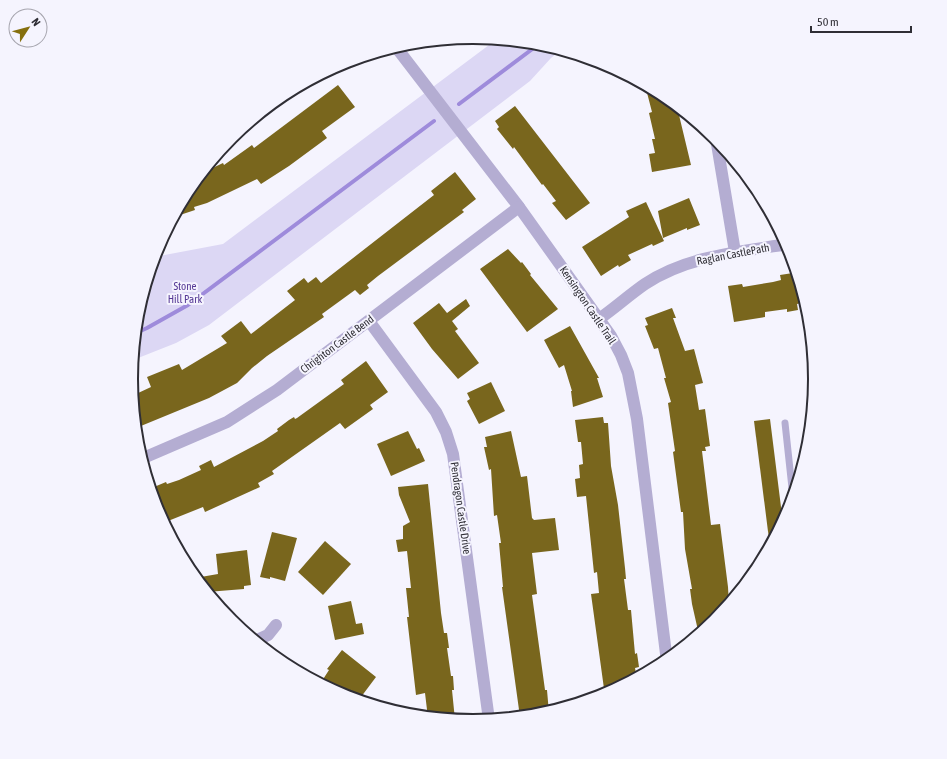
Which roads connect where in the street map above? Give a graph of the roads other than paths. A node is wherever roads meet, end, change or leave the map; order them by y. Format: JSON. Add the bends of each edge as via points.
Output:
{"nodes":[{"id":1,"x":400,"y":52,"type":"edge"},
{"id":2,"x":718,"y":149,"type":"edge"},
{"id":3,"x":519,"y":207,"type":"junction"},
{"id":4,"x":780,"y":245,"type":"edge"},
{"id":5,"x":734,"y":252,"type":"junction"},
{"id":6,"x":599,"y":319,"type":"junction"},
{"id":7,"x":369,"y":320,"type":"junction"},
{"id":8,"x":785,"y":423,"type":"dead end"},
{"id":9,"x":147,"y":457,"type":"edge"},
{"id":10,"x":794,"y":479,"type":"edge"},
{"id":11,"x":276,"y":625,"type":"dead end"},
{"id":12,"x":260,"y":639,"type":"edge"},
{"id":13,"x":666,"y":654,"type":"edge"},
{"id":14,"x":488,"y":714,"type":"edge"}],
"edges":[{"from":1,"to":3,"type":"street","name":"Kensington Castle Trail"},
{"from":2,"to":5,"type":"street"},
{"from":3,"to":6,"type":"street","name":"Kensington Castle Trail"},
{"from":3,"to":7,"type":"street","name":"Chrighton Castle Bend"},
{"from":4,"to":5,"type":"street","name":"Raglan CastlePath"},
{"from":5,"to":6,"type":"street","name":"Raglan CastlePath","via":[[693,261],[667,272],[646,284]]},
{"from":6,"to":13,"type":"street","name":"Kensington Castle Trail","via":[[621,355],[632,390]]},
{"from":7,"to":9,"type":"street","name":"Chrighton Castle Bend","via":[[277,390],[237,416]]},
{"from":7,"to":14,"type":"street","name":"Pendragon Castle Drive","via":[[436,412],[453,454]]},
{"from":8,"to":10,"type":"lane"},
{"from":11,"to":12,"type":"street","via":[[268,635]]}]}
